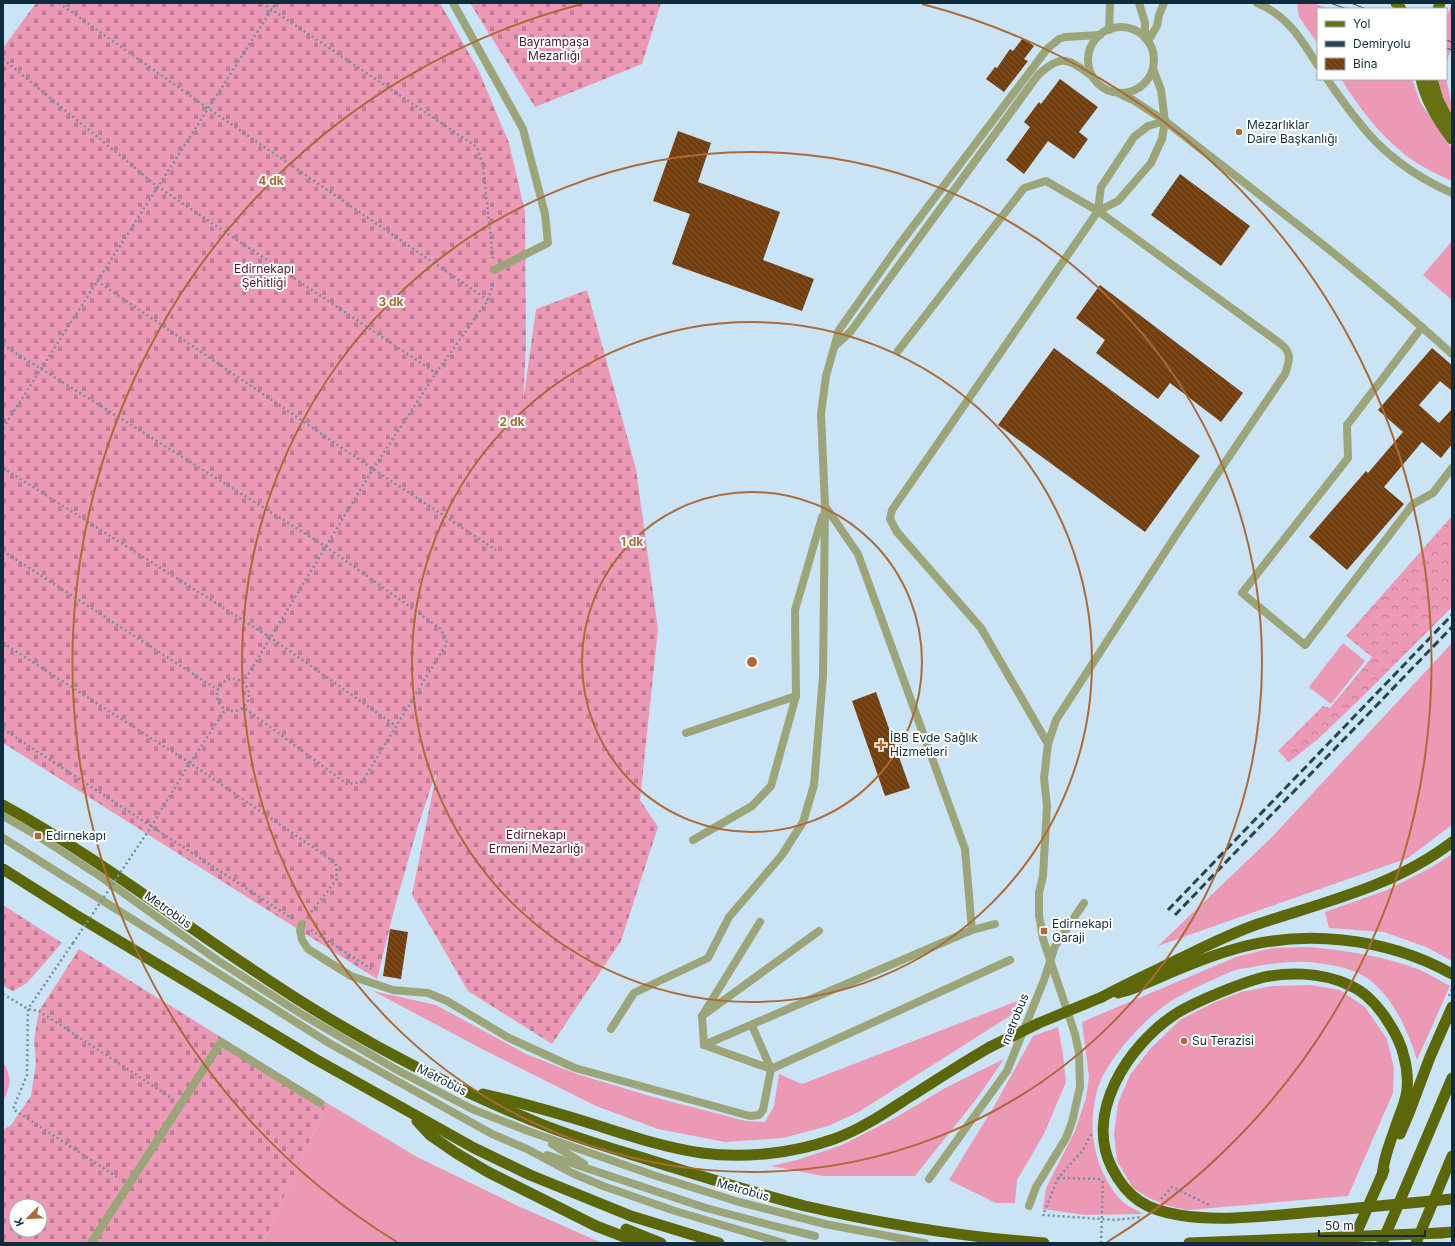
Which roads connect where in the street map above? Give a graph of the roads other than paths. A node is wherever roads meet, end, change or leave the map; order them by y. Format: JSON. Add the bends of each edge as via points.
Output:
{"nodes":[{"id":1,"x":453,"y":3,"type":"edge"},
{"id":2,"x":1110,"y":3,"type":"edge"},
{"id":3,"x":1139,"y":3,"type":"edge"},
{"id":4,"x":1164,"y":3,"type":"edge"},
{"id":5,"x":1257,"y":3,"type":"edge"},
{"id":6,"x":1109,"y":30,"type":"junction"},
{"id":7,"x":1100,"y":35,"type":"junction"},
{"id":8,"x":1147,"y":40,"type":"junction"},
{"id":9,"x":1317,"y":65,"type":"edge"},
{"id":10,"x":1153,"y":69,"type":"junction"},
{"id":11,"x":1092,"y":76,"type":"junction"},
{"id":12,"x":1328,"y":80,"type":"edge"},
{"id":13,"x":1421,"y":80,"type":"edge"},
{"id":14,"x":1432,"y":80,"type":"edge"},
{"id":15,"x":1120,"y":94,"type":"junction"},
{"id":16,"x":1165,"y":121,"type":"junction"},
{"id":17,"x":1452,"y":127,"type":"edge"},
{"id":18,"x":1452,"y":139,"type":"edge"},
{"id":19,"x":1452,"y":193,"type":"edge"},
{"id":20,"x":1098,"y":211,"type":"junction"},
{"id":21,"x":494,"y":270,"type":"road end"},
{"id":22,"x":1422,"y":327,"type":"junction"},
{"id":23,"x":835,"y":346,"type":"junction"},
{"id":24,"x":898,"y":351,"type":"dead end"},
{"id":25,"x":1452,"y":354,"type":"edge"},
{"id":26,"x":1452,"y":468,"type":"edge"},
{"id":27,"x":825,"y":506,"type":"junction"},
{"id":28,"x":796,"y":696,"type":"junction"},
{"id":29,"x":686,"y":733,"type":"dead end"},
{"id":30,"x":1048,"y":744,"type":"junction"},
{"id":31,"x":3,"y":805,"type":"edge"},
{"id":32,"x":3,"y":816,"type":"edge"},
{"id":33,"x":3,"y":838,"type":"edge"},
{"id":34,"x":693,"y":840,"type":"dead end"},
{"id":35,"x":1452,"y":842,"type":"edge"},
{"id":36,"x":3,"y":869,"type":"edge"},
{"id":37,"x":1084,"y":903,"type":"dead end"},
{"id":38,"x":760,"y":922,"type":"dead end"},
{"id":39,"x":302,"y":924,"type":"road end"},
{"id":40,"x":995,"y":924,"type":"dead end"},
{"id":41,"x":972,"y":930,"type":"junction"},
{"id":42,"x":819,"y":931,"type":"dead end"},
{"id":43,"x":1010,"y":960,"type":"dead end"},
{"id":44,"x":1050,"y":960,"type":"junction"},
{"id":45,"x":1452,"y":974,"type":"edge"},
{"id":46,"x":1102,"y":997,"type":"junction"},
{"id":47,"x":1452,"y":1007,"type":"edge"},
{"id":48,"x":702,"y":1016,"type":"junction"},
{"id":49,"x":753,"y":1024,"type":"junction"},
{"id":50,"x":611,"y":1028,"type":"dead end"},
{"id":51,"x":704,"y":1045,"type":"junction"},
{"id":52,"x":771,"y":1069,"type":"junction"},
{"id":53,"x":1452,"y":1078,"type":"edge"},
{"id":54,"x":457,"y":1088,"type":"junction"},
{"id":55,"x":320,"y":1103,"type":"dead end"},
{"id":56,"x":408,"y":1112,"type":"junction"},
{"id":57,"x":528,"y":1131,"type":"junction"},
{"id":58,"x":527,"y":1149,"type":"junction"},
{"id":59,"x":1452,"y":1156,"type":"edge"},
{"id":60,"x":593,"y":1170,"type":"junction"},
{"id":61,"x":1382,"y":1176,"type":"junction"},
{"id":62,"x":929,"y":1179,"type":"dead end"},
{"id":63,"x":537,"y":1196,"type":"junction"},
{"id":64,"x":1452,"y":1199,"type":"edge"},
{"id":65,"x":1029,"y":1206,"type":"dead end"},
{"id":66,"x":1446,"y":1233,"type":"edge"},
{"id":67,"x":816,"y":1236,"type":"dead end"},
{"id":68,"x":91,"y":1243,"type":"edge"},
{"id":69,"x":640,"y":1243,"type":"edge"},
{"id":70,"x":661,"y":1243,"type":"edge"},
{"id":71,"x":719,"y":1243,"type":"edge"},
{"id":72,"x":783,"y":1243,"type":"edge"},
{"id":73,"x":925,"y":1243,"type":"edge"},
{"id":74,"x":1044,"y":1243,"type":"edge"},
{"id":75,"x":1189,"y":1243,"type":"edge"},
{"id":76,"x":1352,"y":1243,"type":"edge"},
{"id":77,"x":1382,"y":1243,"type":"edge"},
{"id":78,"x":1416,"y":1243,"type":"edge"}],
"edges":[{"from":1,"to":21,"type":"lane","via":[[523,129],[545,214],[548,243]]},
{"from":2,"to":6,"type":"lane"},
{"from":3,"to":8,"type":"lane"},
{"from":4,"to":8,"type":"lane","via":[[1156,26]]},
{"from":5,"to":9,"type":"lane","via":[[1279,14],[1293,29]]},
{"from":6,"to":7,"type":"lane"},
{"from":6,"to":8,"type":"lane","via":[[1119,27],[1130,28]]},
{"from":7,"to":11,"type":"lane","via":[[1093,43],[1089,54]]},
{"from":7,"to":23,"type":"lane","via":[[1064,37],[1047,49],[899,245],[839,330]]},
{"from":8,"to":10,"type":"lane","via":[[1153,54]]},
{"from":10,"to":15,"type":"lane","via":[[1142,87]]},
{"from":10,"to":16,"type":"lane","via":[[1161,90]]},
{"from":11,"to":15,"type":"lane","via":[[1099,85]]},
{"from":11,"to":23,"type":"lane","via":[[1076,64],[1064,60],[1048,65],[1038,75],[851,331]]},
{"from":12,"to":19,"type":"lane","via":[[1376,143],[1419,176]]},
{"from":13,"to":18,"type":"main road","via":[[1424,93]]},
{"from":14,"to":17,"type":"main road","via":[[1438,100]]},
{"from":15,"to":16,"type":"lane"},
{"from":16,"to":20,"type":"lane","via":[[1162,139],[1151,162],[1118,201]]},
{"from":16,"to":20,"type":"lane","via":[[1148,126],[1134,137],[1101,187]]},
{"from":16,"to":22,"type":"lane","via":[[1352,267]]},
{"from":20,"to":24,"type":"lane","via":[[1046,181],[1024,188]]},
{"from":20,"to":30,"type":"lane","via":[[892,510],[890,519],[897,532],[981,628]]},
{"from":20,"to":30,"type":"lane","via":[[1281,344],[1288,350],[1290,359],[1285,374],[1178,532],[1056,720]]},
{"from":22,"to":25,"type":"lane"},
{"from":22,"to":26,"type":"lane","via":[[1347,425],[1348,458],[1242,593],[1305,645],[1413,504],[1433,493]]},
{"from":23,"to":27,"type":"lane","via":[[826,376],[821,414]]},
{"from":27,"to":28,"type":"lane","via":[[795,610]]},
{"from":27,"to":41,"type":"lane","via":[[858,554],[965,849]]},
{"from":27,"to":50,"type":"lane","via":[[823,676],[814,785],[803,822],[782,855],[729,917],[708,958],[634,993]]},
{"from":28,"to":29,"type":"lane"},
{"from":28,"to":34,"type":"lane","via":[[770,786],[752,806]]},
{"from":30,"to":44,"type":"lane","via":[[1044,778],[1047,806],[1039,914]]},
{"from":31,"to":54,"type":"highway","via":[[77,850],[311,1008]]},
{"from":32,"to":57,"type":"lane","name":"Metrobüs","via":[[95,873],[217,960],[303,1015],[397,1070],[472,1108]]},
{"from":33,"to":58,"type":"lane","name":"Metrobüs","via":[[329,1043],[492,1134]]},
{"from":35,"to":46,"type":"highway","via":[[1389,879],[1220,939]]},
{"from":36,"to":56,"type":"highway","via":[[315,1059]]},
{"from":37,"to":44,"type":"lane","name":"metrobus","via":[[1055,946]]},
{"from":38,"to":48,"type":"lane"},
{"from":39,"to":52,"type":"lane","via":[[302,940],[308,949],[351,976],[393,990],[428,993],[447,1001],[509,1038],[575,1068],[750,1116],[759,1115],[763,1110]]},
{"from":40,"to":41,"type":"lane"},
{"from":41,"to":49,"type":"lane"},
{"from":42,"to":48,"type":"lane"},
{"from":43,"to":52,"type":"lane"},
{"from":44,"to":62,"type":"lane","name":"metrobus","via":[[1007,1071]]},
{"from":44,"to":65,"type":"lane","via":[[1075,1034],[1079,1053],[1080,1087],[1066,1138],[1046,1168]]},
{"from":45,"to":46,"type":"highway","via":[[1420,959],[1375,945],[1355,941],[1289,939],[1262,942],[1228,951],[1129,990]]},
{"from":46,"to":54,"type":"highway","bridge":true,"via":[[990,1047],[880,1116],[834,1139],[765,1154],[733,1155],[680,1149],[518,1102]]},
{"from":47,"to":61,"type":"highway"},
{"from":48,"to":51,"type":"lane"},
{"from":49,"to":51,"type":"lane"},
{"from":49,"to":52,"type":"lane"},
{"from":51,"to":52,"type":"lane"},
{"from":53,"to":77,"type":"highway"},
{"from":54,"to":74,"type":"highway","via":[[588,1141],[747,1190],[805,1205],[945,1232],[989,1239]]},
{"from":55,"to":68,"type":"lane","via":[[221,1042]]},
{"from":56,"to":63,"type":"highway","via":[[430,1135],[456,1153]]},
{"from":56,"to":71,"type":"highway","via":[[474,1148],[536,1177],[631,1216]]},
{"from":57,"to":60,"type":"lane"},
{"from":57,"to":73,"type":"lane","name":"Metrobüs","via":[[739,1202],[825,1224]]},
{"from":58,"to":60,"type":"lane"},
{"from":58,"to":72,"type":"lane","name":"Metrobüs","via":[[603,1186],[675,1211]]},
{"from":59,"to":78,"type":"highway"},
{"from":60,"to":67,"type":"lane","via":[[706,1208]]},
{"from":61,"to":64,"type":"highway","bridge":true,"via":[[1384,1162],[1407,1091],[1402,1045],[1377,1006],[1350,985],[1330,978],[1293,975],[1258,979],[1221,992],[1175,1015],[1139,1047],[1110,1092],[1103,1124],[1103,1139],[1108,1160],[1130,1194],[1153,1208],[1178,1215],[1229,1218]]},
{"from":61,"to":76,"type":"highway"},
{"from":63,"to":69,"type":"highway","via":[[596,1226]]},
{"from":63,"to":70,"type":"highway"},
{"from":66,"to":75,"type":"highway","bridge":true}]}
